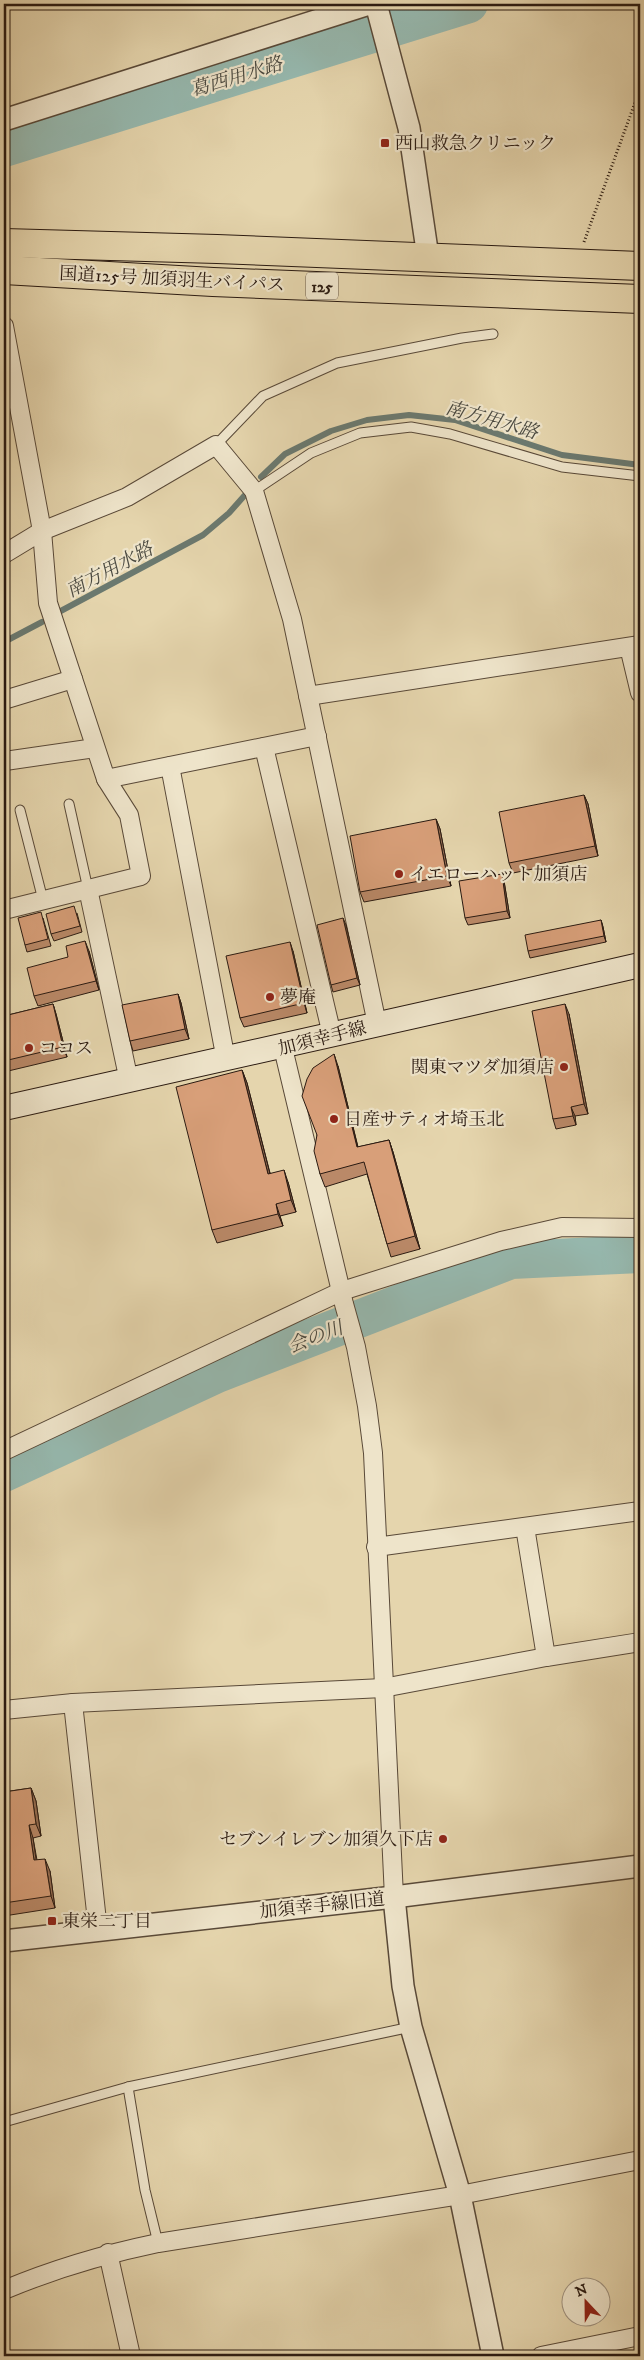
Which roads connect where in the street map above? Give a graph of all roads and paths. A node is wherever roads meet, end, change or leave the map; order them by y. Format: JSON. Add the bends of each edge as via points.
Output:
{"nodes":[{"id":1,"x":374,"y":7,"type":"edge"},
{"id":2,"x":640,"y":89,"type":"edge"},
{"id":3,"x":4,"y":120,"type":"edge"},
{"id":4,"x":4,"y":243,"type":"edge"},
{"id":5,"x":428,"y":257,"type":"junction"},
{"id":6,"x":576,"y":264,"type":"junction"},
{"id":7,"x":640,"y":266,"type":"edge"},
{"id":8,"x":4,"y":270,"type":"edge"},
{"id":9,"x":640,"y":299,"type":"edge"},
{"id":10,"x":4,"y":326,"type":"edge"},
{"id":11,"x":493,"y":334,"type":"dead end"},
{"id":12,"x":216,"y":445,"type":"junction"},
{"id":13,"x":640,"y":476,"type":"edge"},
{"id":14,"x":254,"y":491,"type":"junction"},
{"id":15,"x":42,"y":531,"type":"junction"},
{"id":16,"x":4,"y":554,"type":"edge"},
{"id":17,"x":635,"y":646,"type":"edge"},
{"id":18,"x":73,"y":679,"type":"junction"},
{"id":19,"x":640,"y":693,"type":"edge"},
{"id":20,"x":308,"y":696,"type":"junction"},
{"id":21,"x":4,"y":700,"type":"edge"},
{"id":22,"x":317,"y":736,"type":"junction"},
{"id":23,"x":264,"y":747,"type":"junction"},
{"id":24,"x":95,"y":748,"type":"junction"},
{"id":25,"x":4,"y":758,"type":"edge"},
{"id":26,"x":170,"y":766,"type":"junction"},
{"id":27,"x":106,"y":780,"type":"junction"},
{"id":28,"x":69,"y":804,"type":"dead end"},
{"id":29,"x":20,"y":810,"type":"dead end"},
{"id":30,"x":88,"y":889,"type":"junction"},
{"id":31,"x":43,"y":900,"type":"junction"},
{"id":32,"x":4,"y":910,"type":"edge"},
{"id":33,"x":640,"y":965,"type":"edge"},
{"id":34,"x":377,"y":1024,"type":"junction"},
{"id":35,"x":332,"y":1035,"type":"junction"},
{"id":36,"x":282,"y":1048,"type":"junction"},
{"id":37,"x":226,"y":1060,"type":"junction"},
{"id":38,"x":129,"y":1081,"type":"junction"},
{"id":39,"x":4,"y":1108,"type":"edge"},
{"id":40,"x":640,"y":1228,"type":"edge"},
{"id":41,"x":343,"y":1297,"type":"junction"},
{"id":42,"x":4,"y":1451,"type":"edge"},
{"id":43,"x":640,"y":1511,"type":"edge"},
{"id":44,"x":525,"y":1527,"type":"junction"},
{"id":45,"x":376,"y":1548,"type":"junction"},
{"id":46,"x":640,"y":1642,"type":"edge"},
{"id":47,"x":546,"y":1657,"type":"junction"},
{"id":48,"x":383,"y":1688,"type":"junction"},
{"id":49,"x":73,"y":1704,"type":"junction"},
{"id":50,"x":4,"y":1710,"type":"edge"},
{"id":51,"x":640,"y":1866,"type":"edge"},
{"id":52,"x":394,"y":1897,"type":"junction"},
{"id":53,"x":98,"y":1930,"type":"junction"},
{"id":54,"x":4,"y":1941,"type":"edge"},
{"id":55,"x":411,"y":2026,"type":"junction"},
{"id":56,"x":128,"y":2087,"type":"junction"},
{"id":57,"x":4,"y":2122,"type":"edge"},
{"id":58,"x":640,"y":2160,"type":"edge"},
{"id":59,"x":460,"y":2195,"type":"junction"},
{"id":60,"x":158,"y":2243,"type":"junction"},
{"id":61,"x":108,"y":2254,"type":"junction"},
{"id":62,"x":4,"y":2290,"type":"edge"},
{"id":63,"x":640,"y":2336,"type":"edge"},
{"id":64,"x":131,"y":2356,"type":"edge"},
{"id":65,"x":493,"y":2356,"type":"edge"},
{"id":66,"x":541,"y":2356,"type":"edge"}],
"edges":[{"from":1,"to":3,"type":"street"},
{"from":1,"to":5,"type":"street","via":[[391,56],[409,128]]},
{"from":2,"to":6,"type":"path"},
{"from":4,"to":5,"type":"highway","name":"国道125号 加須羽生バイパス","number":"125"},
{"from":5,"to":6,"type":"highway","name":"国道125号 加須羽生バイパス","number":"125"},
{"from":6,"to":7,"type":"highway","name":"国道125号 加須羽生バイパス","number":"125"},
{"from":8,"to":9,"type":"highway","name":"国道125号 加須羽生バイパス","number":"125"},
{"from":10,"to":15,"type":"street"},
{"from":11,"to":12,"type":"lane","via":[[337,363],[263,396]]},
{"from":12,"to":14,"type":"street"},
{"from":12,"to":15,"type":"street","via":[[127,497]]},
{"from":13,"to":14,"type":"lane","via":[[562,467],[450,434],[411,427],[360,433],[311,453]]},
{"from":14,"to":20,"type":"street","via":[[292,619]]},
{"from":15,"to":16,"type":"street"},
{"from":15,"to":18,"type":"street","via":[[48,603]]},
{"from":17,"to":19,"type":"street"},
{"from":17,"to":20,"type":"street"},
{"from":18,"to":21,"type":"street"},
{"from":18,"to":24,"type":"street"},
{"from":20,"to":22,"type":"street"},
{"from":22,"to":23,"type":"street"},
{"from":22,"to":34,"type":"street"},
{"from":23,"to":26,"type":"street"},
{"from":23,"to":35,"type":"street"},
{"from":24,"to":25,"type":"street","via":[[5,761]]},
{"from":24,"to":27,"type":"street"},
{"from":26,"to":27,"type":"street"},
{"from":26,"to":37,"type":"street"},
{"from":27,"to":30,"type":"street","via":[[129,815],[140,876]]},
{"from":28,"to":30,"type":"lane"},
{"from":29,"to":31,"type":"lane"},
{"from":30,"to":31,"type":"street"},
{"from":30,"to":38,"type":"street"},
{"from":31,"to":32,"type":"street"},
{"from":33,"to":34,"type":"main road","name":"加須幸手線"},
{"from":34,"to":35,"type":"main road","name":"加須幸手線"},
{"from":35,"to":36,"type":"main road","name":"加須幸手線"},
{"from":36,"to":37,"type":"main road","name":"加須幸手線"},
{"from":36,"to":41,"type":"street"},
{"from":37,"to":38,"type":"main road","name":"加須幸手線"},
{"from":38,"to":39,"type":"main road","name":"加須幸手線"},
{"from":40,"to":41,"type":"street","via":[[562,1227],[501,1241]]},
{"from":41,"to":42,"type":"street"},
{"from":41,"to":45,"type":"street","via":[[367,1406],[373,1453]]},
{"from":43,"to":44,"type":"street"},
{"from":44,"to":45,"type":"street"},
{"from":44,"to":47,"type":"street"},
{"from":45,"to":48,"type":"street"},
{"from":46,"to":47,"type":"street"},
{"from":47,"to":48,"type":"street"},
{"from":48,"to":49,"type":"street"},
{"from":48,"to":52,"type":"street"},
{"from":49,"to":50,"type":"street"},
{"from":49,"to":53,"type":"street"},
{"from":51,"to":52,"type":"street","name":"加須幸手線旧道"},
{"from":52,"to":53,"type":"street","name":"加須幸手線旧道"},
{"from":52,"to":55,"type":"street","via":[[403,1986]]},
{"from":53,"to":54,"type":"street","name":"加須幸手線旧道"},
{"from":55,"to":56,"type":"lane"},
{"from":55,"to":59,"type":"street"},
{"from":56,"to":57,"type":"lane"},
{"from":56,"to":60,"type":"lane","via":[[145,2190]]},
{"from":58,"to":59,"type":"street"},
{"from":59,"to":60,"type":"street"},
{"from":59,"to":65,"type":"street"},
{"from":60,"to":61,"type":"street"},
{"from":61,"to":62,"type":"street"},
{"from":61,"to":64,"type":"street"},
{"from":63,"to":66,"type":"street"}]}
